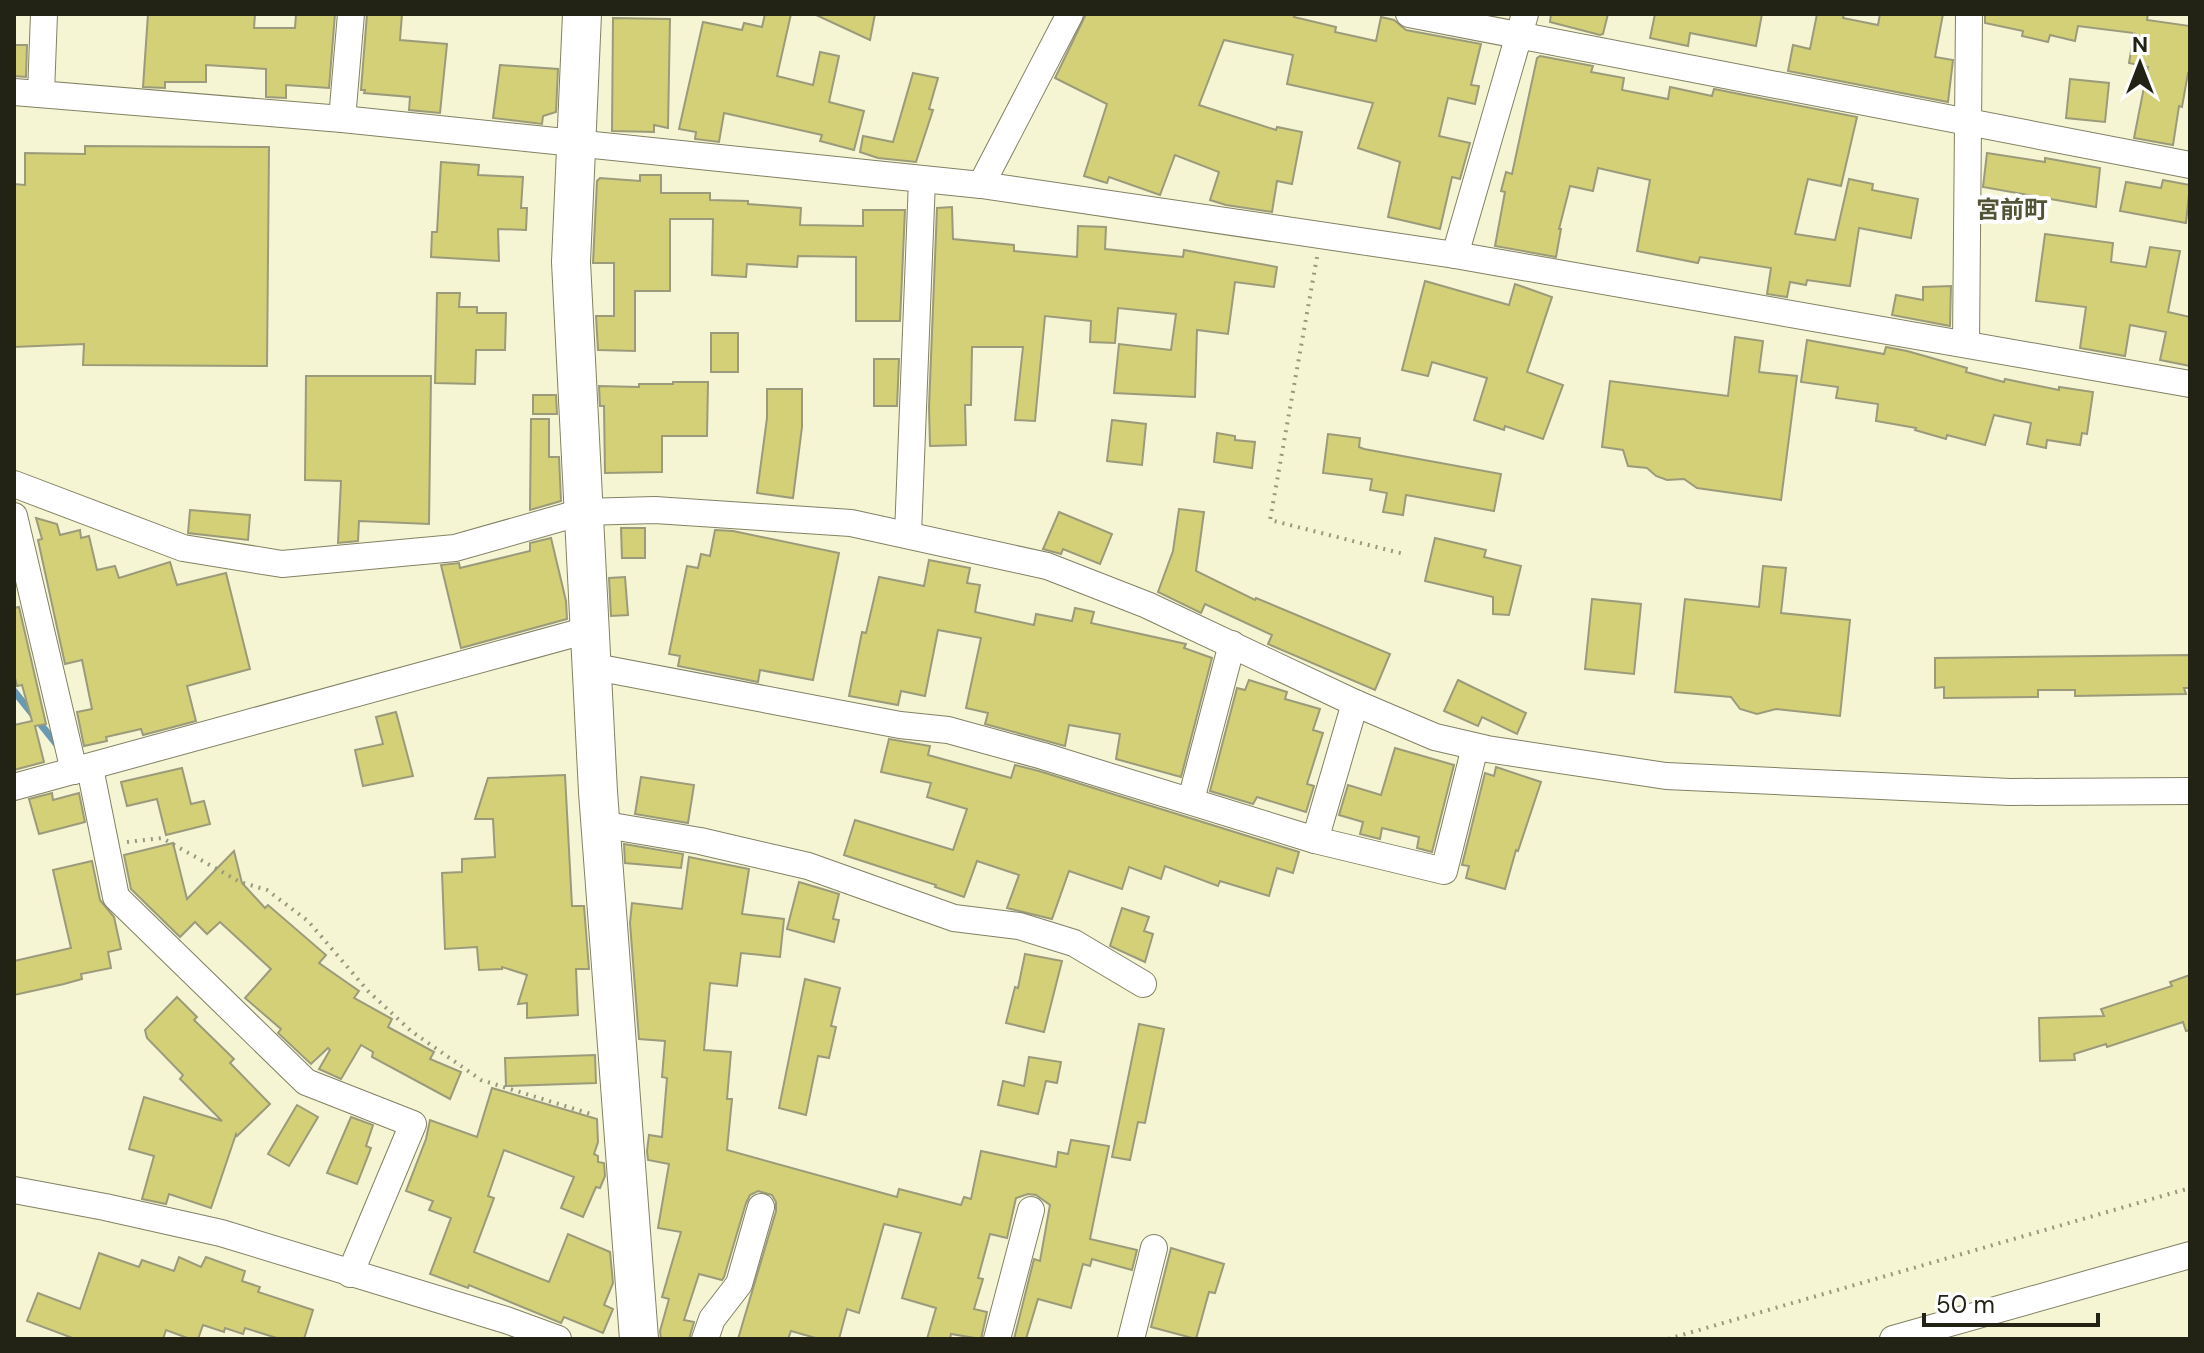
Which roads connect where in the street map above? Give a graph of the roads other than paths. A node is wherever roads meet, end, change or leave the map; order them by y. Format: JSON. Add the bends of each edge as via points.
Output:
{"nodes":[{"id":1,"x":44,"y":14,"type":"edge"},
{"id":2,"x":351,"y":14,"type":"edge"},
{"id":3,"x":582,"y":14,"type":"edge"},
{"id":4,"x":1070,"y":14,"type":"edge"},
{"id":5,"x":1409,"y":14,"type":"edge"},
{"id":6,"x":1969,"y":14,"type":"edge"},
{"id":7,"x":1522,"y":25,"type":"edge"},
{"id":8,"x":14,"y":92,"type":"edge"},
{"id":9,"x":41,"y":93,"type":"junction"},
{"id":10,"x":342,"y":119,"type":"junction"},
{"id":11,"x":1968,"y":124,"type":"junction"},
{"id":12,"x":575,"y":145,"type":"junction"},
{"id":13,"x":2190,"y":165,"type":"edge"},
{"id":14,"x":922,"y":180,"type":"junction"},
{"id":15,"x":981,"y":185,"type":"junction"},
{"id":16,"x":1455,"y":255,"type":"junction"},
{"id":17,"x":1966,"y":344,"type":"junction"},
{"id":18,"x":2190,"y":384,"type":"edge"},
{"id":19,"x":14,"y":484,"type":"edge"},
{"id":20,"x":582,"y":512,"type":"junction"},
{"id":21,"x":14,"y":516,"type":"edge"},
{"id":22,"x":908,"y":534,"type":"junction"},
{"id":23,"x":1232,"y":644,"type":"junction"},
{"id":24,"x":589,"y":648,"type":"junction"},
{"id":25,"x":1355,"y":703,"type":"junction"},
{"id":26,"x":1475,"y":747,"type":"junction"},
{"id":27,"x":82,"y":769,"type":"junction"},
{"id":28,"x":14,"y":787,"type":"edge"},
{"id":29,"x":2190,"y":791,"type":"edge"},
{"id":30,"x":1191,"y":800,"type":"junction"},
{"id":31,"x":600,"y":824,"type":"junction"},
{"id":32,"x":1315,"y":840,"type":"junction"},
{"id":33,"x":1143,"y":984,"type":"dead end"},
{"id":34,"x":14,"y":1190,"type":"edge"},
{"id":35,"x":761,"y":1207,"type":"dead end"},
{"id":36,"x":1031,"y":1210,"type":"dead end"},
{"id":37,"x":1154,"y":1248,"type":"dead end"},
{"id":38,"x":2190,"y":1255,"type":"edge"},
{"id":39,"x":350,"y":1274,"type":"junction"},
{"id":40,"x":558,"y":1339,"type":"edge"},
{"id":41,"x":639,"y":1339,"type":"edge"},
{"id":42,"x":705,"y":1339,"type":"edge"},
{"id":43,"x":997,"y":1339,"type":"edge"},
{"id":44,"x":1131,"y":1339,"type":"edge"},
{"id":45,"x":1893,"y":1339,"type":"edge"}],
"edges":[{"from":1,"to":9,"type":"street"},
{"from":2,"to":10,"type":"street"},
{"from":3,"to":12,"type":"street"},
{"from":4,"to":15,"type":"street"},
{"from":5,"to":7,"type":"street"},
{"from":6,"to":11,"type":"street"},
{"from":7,"to":11,"type":"street"},
{"from":7,"to":16,"type":"street"},
{"from":8,"to":9,"type":"street"},
{"from":9,"to":10,"type":"street"},
{"from":10,"to":12,"type":"street"},
{"from":11,"to":13,"type":"street"},
{"from":11,"to":17,"type":"street"},
{"from":12,"to":14,"type":"street"},
{"from":12,"to":20,"type":"street","via":[[571,262]]},
{"from":14,"to":15,"type":"street"},
{"from":14,"to":22,"type":"street"},
{"from":15,"to":16,"type":"street"},
{"from":16,"to":17,"type":"street"},
{"from":17,"to":18,"type":"street"},
{"from":19,"to":20,"type":"street","via":[[183,548],[282,564],[455,548]]},
{"from":20,"to":22,"type":"street","via":[[655,510],[851,523]]},
{"from":20,"to":24,"type":"street"},
{"from":21,"to":27,"type":"street"},
{"from":22,"to":23,"type":"street","via":[[1047,566]]},
{"from":23,"to":25,"type":"street"},
{"from":23,"to":30,"type":"street"},
{"from":24,"to":27,"type":"street"},
{"from":24,"to":30,"type":"street","via":[[900,725],[948,730]]},
{"from":24,"to":31,"type":"street"},
{"from":25,"to":26,"type":"street","via":[[1435,737]]},
{"from":25,"to":32,"type":"street"},
{"from":26,"to":29,"type":"street","via":[[1666,776],[2010,792]]},
{"from":26,"to":32,"type":"street","via":[[1444,871]]},
{"from":27,"to":28,"type":"street"},
{"from":27,"to":39,"type":"street","via":[[116,897],[306,1082],[413,1124]]},
{"from":30,"to":32,"type":"street"},
{"from":31,"to":33,"type":"street","via":[[808,866],[954,918],[1019,926],[1074,943]]},
{"from":31,"to":41,"type":"street"},
{"from":34,"to":39,"type":"street","via":[[221,1233]]},
{"from":35,"to":42,"type":"street","via":[[739,1284],[712,1319]]},
{"from":36,"to":43,"type":"street"},
{"from":37,"to":44,"type":"street"},
{"from":38,"to":45,"type":"street"},
{"from":39,"to":40,"type":"street"}]}
